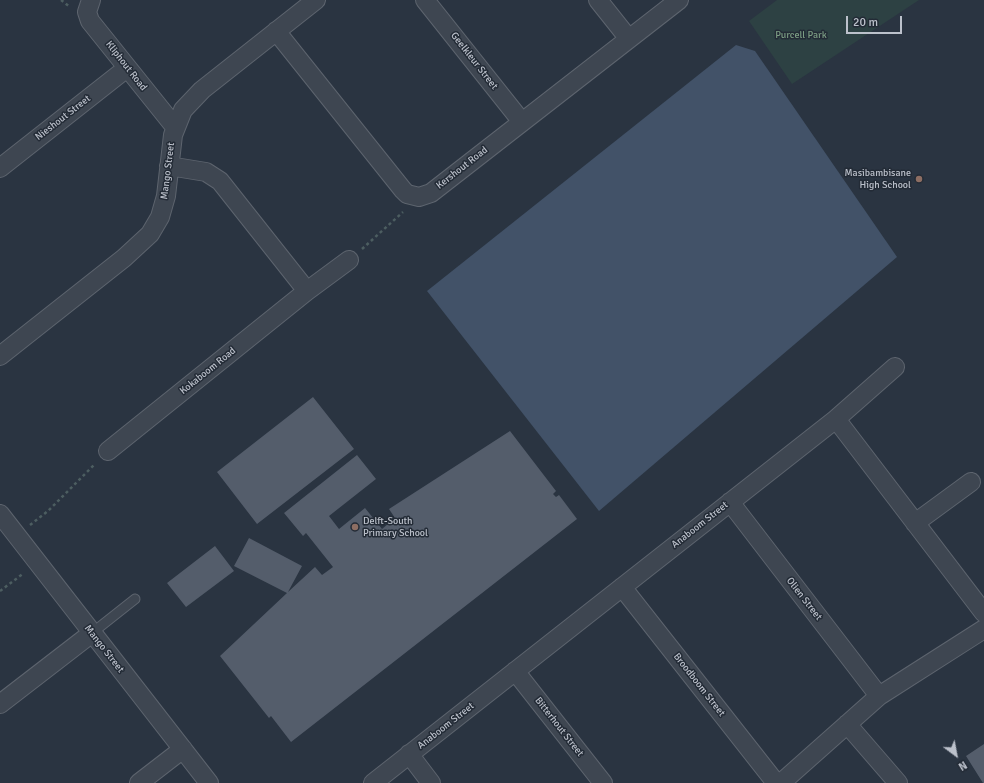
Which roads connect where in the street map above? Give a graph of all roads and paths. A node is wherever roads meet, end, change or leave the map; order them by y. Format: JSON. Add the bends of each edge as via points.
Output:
{"nodes":[{"id":1,"x":91,"y":0,"type":"edge"},
{"id":2,"x":316,"y":0,"type":"edge"},
{"id":3,"x":425,"y":0,"type":"edge"},
{"id":4,"x":598,"y":0,"type":"edge"},
{"id":5,"x":679,"y":0,"type":"edge"},
{"id":6,"x":276,"y":31,"type":"junction"},
{"id":7,"x":629,"y":39,"type":"junction"},
{"id":8,"x":127,"y":68,"type":"junction"},
{"id":9,"x":522,"y":122,"type":"junction"},
{"id":10,"x":175,"y":128,"type":"junction"},
{"id":11,"x":169,"y":166,"type":"junction"},
{"id":12,"x":0,"y":168,"type":"edge"},
{"id":13,"x":419,"y":197,"type":"junction"},
{"id":14,"x":349,"y":260,"type":"joint"},
{"id":15,"x":307,"y":291,"type":"junction"},
{"id":16,"x":0,"y":356,"type":"edge"},
{"id":17,"x":895,"y":367,"type":"dead end"},
{"id":18,"x":836,"y":419,"type":"junction"},
{"id":19,"x":108,"y":451,"type":"joint"},
{"id":20,"x":972,"y":482,"type":"dead end"},
{"id":21,"x":730,"y":502,"type":"junction"},
{"id":22,"x":0,"y":514,"type":"edge"},
{"id":23,"x":915,"y":523,"type":"junction"},
{"id":24,"x":17,"y":536,"type":"junction"},
{"id":25,"x":37,"y":563,"type":"junction"},
{"id":26,"x":622,"y":587,"type":"junction"},
{"id":27,"x":0,"y":591,"type":"edge"},
{"id":28,"x":135,"y":599,"type":"dead end"},
{"id":29,"x":984,"y":614,"type":"edge"},
{"id":30,"x":984,"y":628,"type":"edge"},
{"id":31,"x":92,"y":633,"type":"junction"},
{"id":32,"x":515,"y":671,"type":"junction"},
{"id":33,"x":879,"y":696,"type":"junction"},
{"id":34,"x":0,"y":704,"type":"edge"},
{"id":35,"x":847,"y":724,"type":"junction"},
{"id":36,"x":182,"y":749,"type":"junction"},
{"id":37,"x":409,"y":754,"type":"junction"},
{"id":38,"x":139,"y":783,"type":"edge"},
{"id":39,"x":209,"y":783,"type":"edge"},
{"id":40,"x":373,"y":783,"type":"edge"},
{"id":41,"x":431,"y":783,"type":"edge"},
{"id":42,"x":603,"y":783,"type":"edge"},
{"id":43,"x":776,"y":783,"type":"edge"},
{"id":44,"x":781,"y":783,"type":"edge"},
{"id":45,"x":898,"y":783,"type":"edge"}],
"edges":[{"from":1,"to":8,"type":"street","name":"Kliphout Road","via":[[87,12],[90,21]]},
{"from":2,"to":6,"type":"street","name":"Mango Street"},
{"from":3,"to":9,"type":"street","name":"Geelkleur Street"},
{"from":4,"to":7,"type":"street"},
{"from":5,"to":7,"type":"street","name":"Kershout Road"},
{"from":6,"to":10,"type":"street","name":"Mango Street","via":[[192,99],[183,110]]},
{"from":6,"to":13,"type":"street","via":[[403,190]]},
{"from":7,"to":9,"type":"street","name":"Kershout Road"},
{"from":8,"to":10,"type":"street","name":"Kliphout Road"},
{"from":8,"to":12,"type":"street","name":"Nieshout Street"},
{"from":9,"to":13,"type":"street","name":"Kershout Road","via":[[431,192]]},
{"from":10,"to":11,"type":"street","name":"Mango Street"},
{"from":11,"to":15,"type":"street","via":[[206,172],[220,181]]},
{"from":11,"to":16,"type":"street","name":"Mango Street","via":[[166,196],[160,218],[150,234],[124,258]]},
{"from":13,"to":14,"type":"path"},
{"from":14,"to":15,"type":"street","name":"Kokaboom Road"},
{"from":15,"to":19,"type":"street","name":"Kokaboom Road"},
{"from":17,"to":18,"type":"street","name":"Anaboom Street"},
{"from":18,"to":21,"type":"street","name":"Anaboom Street"},
{"from":18,"to":23,"type":"street"},
{"from":19,"to":24,"type":"path","via":[[48,510]]},
{"from":20,"to":23,"type":"street"},
{"from":21,"to":26,"type":"street","name":"Anaboom Street"},
{"from":21,"to":33,"type":"street","name":"Olien Street"},
{"from":22,"to":24,"type":"street","name":"Mango Street"},
{"from":23,"to":29,"type":"street"},
{"from":24,"to":25,"type":"street","name":"Mango Street"},
{"from":25,"to":27,"type":"path"},
{"from":25,"to":31,"type":"street","name":"Mango Street"},
{"from":26,"to":32,"type":"street","name":"Anaboom Street"},
{"from":26,"to":43,"type":"street","name":"Broodboom Street"},
{"from":28,"to":31,"type":"lane"},
{"from":30,"to":33,"type":"street"},
{"from":31,"to":34,"type":"street"},
{"from":31,"to":36,"type":"street","name":"Mango Street"},
{"from":32,"to":37,"type":"street","name":"Anaboom Street"},
{"from":32,"to":42,"type":"street","name":"Bitterhout Street"},
{"from":33,"to":35,"type":"street"},
{"from":35,"to":44,"type":"street"},
{"from":35,"to":45,"type":"street"},
{"from":36,"to":38,"type":"street"},
{"from":36,"to":39,"type":"street","name":"Mango Street"},
{"from":37,"to":40,"type":"street","name":"Anaboom Street"},
{"from":37,"to":41,"type":"street"}]}
